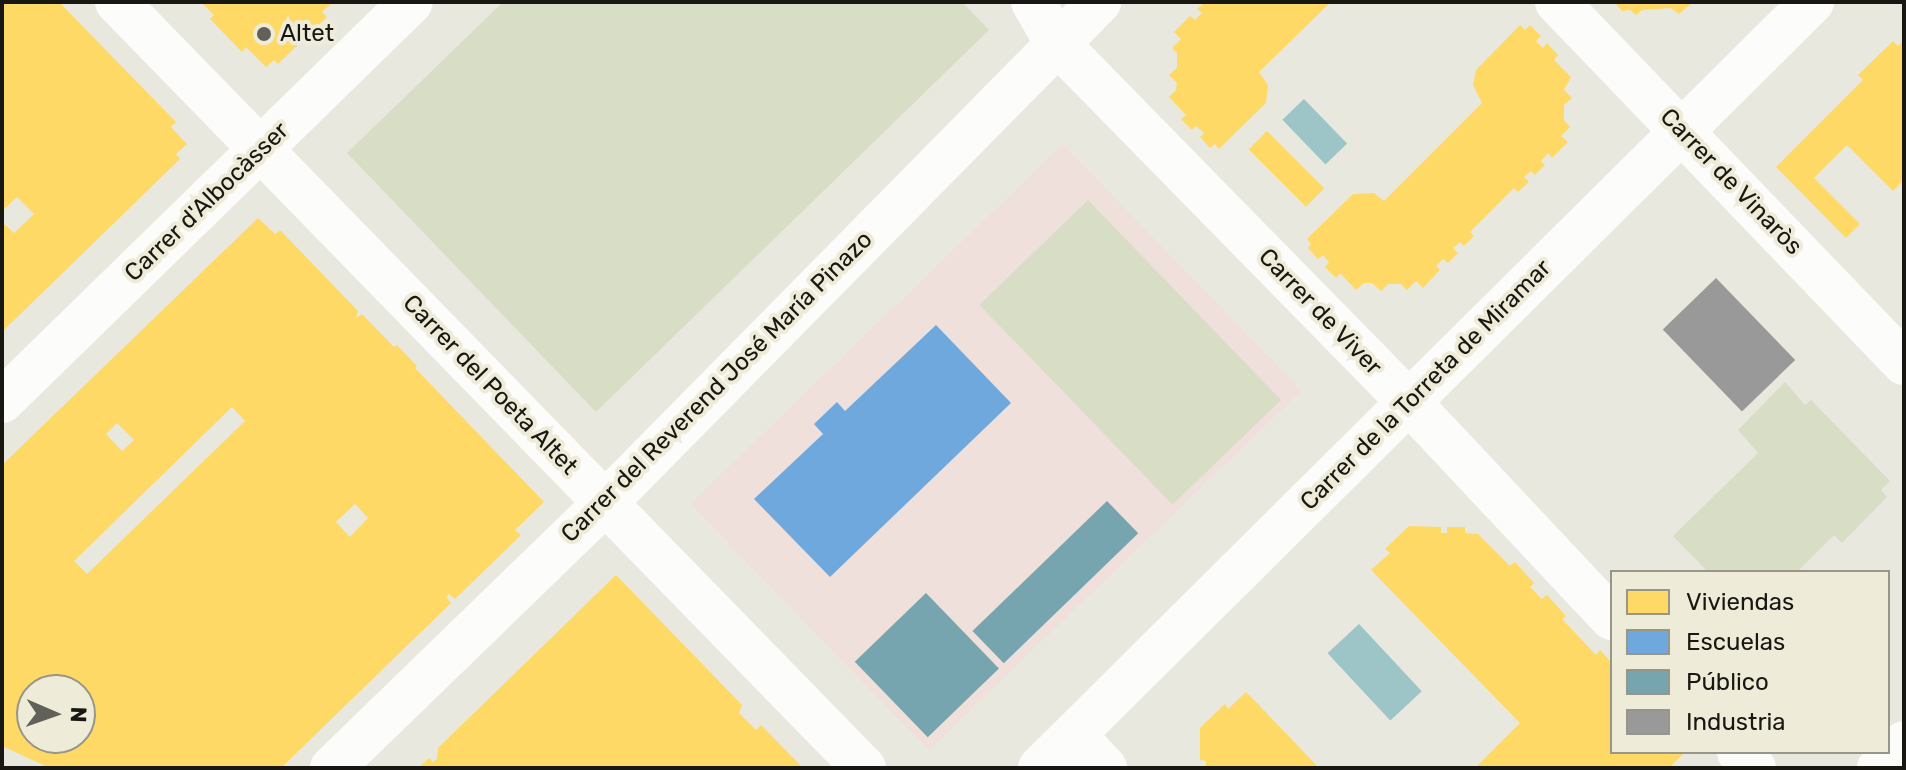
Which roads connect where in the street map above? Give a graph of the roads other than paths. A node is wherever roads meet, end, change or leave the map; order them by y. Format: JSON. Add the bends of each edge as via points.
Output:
{"nodes":[{"id":1,"x":117,"y":2,"type":"edge"},
{"id":2,"x":411,"y":2,"type":"edge"},
{"id":3,"x":1033,"y":2,"type":"edge"},
{"id":4,"x":1099,"y":2,"type":"edge"},
{"id":5,"x":1557,"y":2,"type":"edge"},
{"id":6,"x":1812,"y":2,"type":"edge"},
{"id":7,"x":1056,"y":42,"type":"junction"},
{"id":8,"x":1684,"y":132,"type":"junction"},
{"id":9,"x":261,"y":150,"type":"junction"},
{"id":10,"x":1904,"y":363,"type":"edge"},
{"id":11,"x":1407,"y":400,"type":"junction"},
{"id":12,"x":2,"y":401,"type":"edge"},
{"id":13,"x":605,"y":503,"type":"junction"},
{"id":14,"x":1610,"y":616,"type":"edge"},
{"id":15,"x":1075,"y":736,"type":"junction"},
{"id":16,"x":1904,"y":743,"type":"edge"},
{"id":17,"x":332,"y":768,"type":"edge"},
{"id":18,"x":864,"y":768,"type":"edge"},
{"id":19,"x":1040,"y":768,"type":"edge"},
{"id":20,"x":1105,"y":768,"type":"edge"},
{"id":21,"x":1879,"y":768,"type":"edge"}],
"edges":[{"from":1,"to":9,"type":"street","name":"Carrer del Poeta Altet"},
{"from":2,"to":9,"type":"street","name":"Carrer d'Albocàsser"},
{"from":3,"to":7,"type":"street","name":"Carrer de Viver"},
{"from":4,"to":7,"type":"street","name":"Carrer del Reverend José María Pinazo"},
{"from":5,"to":8,"type":"street","name":"Carrer de Vinaròs"},
{"from":6,"to":8,"type":"street","name":"Carrer de la Torreta de Miramar"},
{"from":7,"to":11,"type":"street","name":"Carrer de Viver"},
{"from":7,"to":13,"type":"street","name":"Carrer del Reverend José María Pinazo"},
{"from":8,"to":10,"type":"street","name":"Carrer de Vinaròs"},
{"from":8,"to":11,"type":"street","name":"Carrer de la Torreta de Miramar"},
{"from":9,"to":12,"type":"street","name":"Carrer d'Albocàsser"},
{"from":9,"to":13,"type":"street","name":"Carrer del Poeta Altet"},
{"from":11,"to":14,"type":"street","name":"Carrer de Viver"},
{"from":11,"to":15,"type":"street","name":"Carrer de la Torreta de Miramar"},
{"from":13,"to":17,"type":"street","name":"Carrer del Reverend José María Pinazo"},
{"from":13,"to":18,"type":"street","name":"Carrer del Poeta Altet"},
{"from":15,"to":19,"type":"street","name":"Carrer de la Torreta de Miramar"},
{"from":15,"to":20,"type":"street"},
{"from":16,"to":21,"type":"street"}]}
